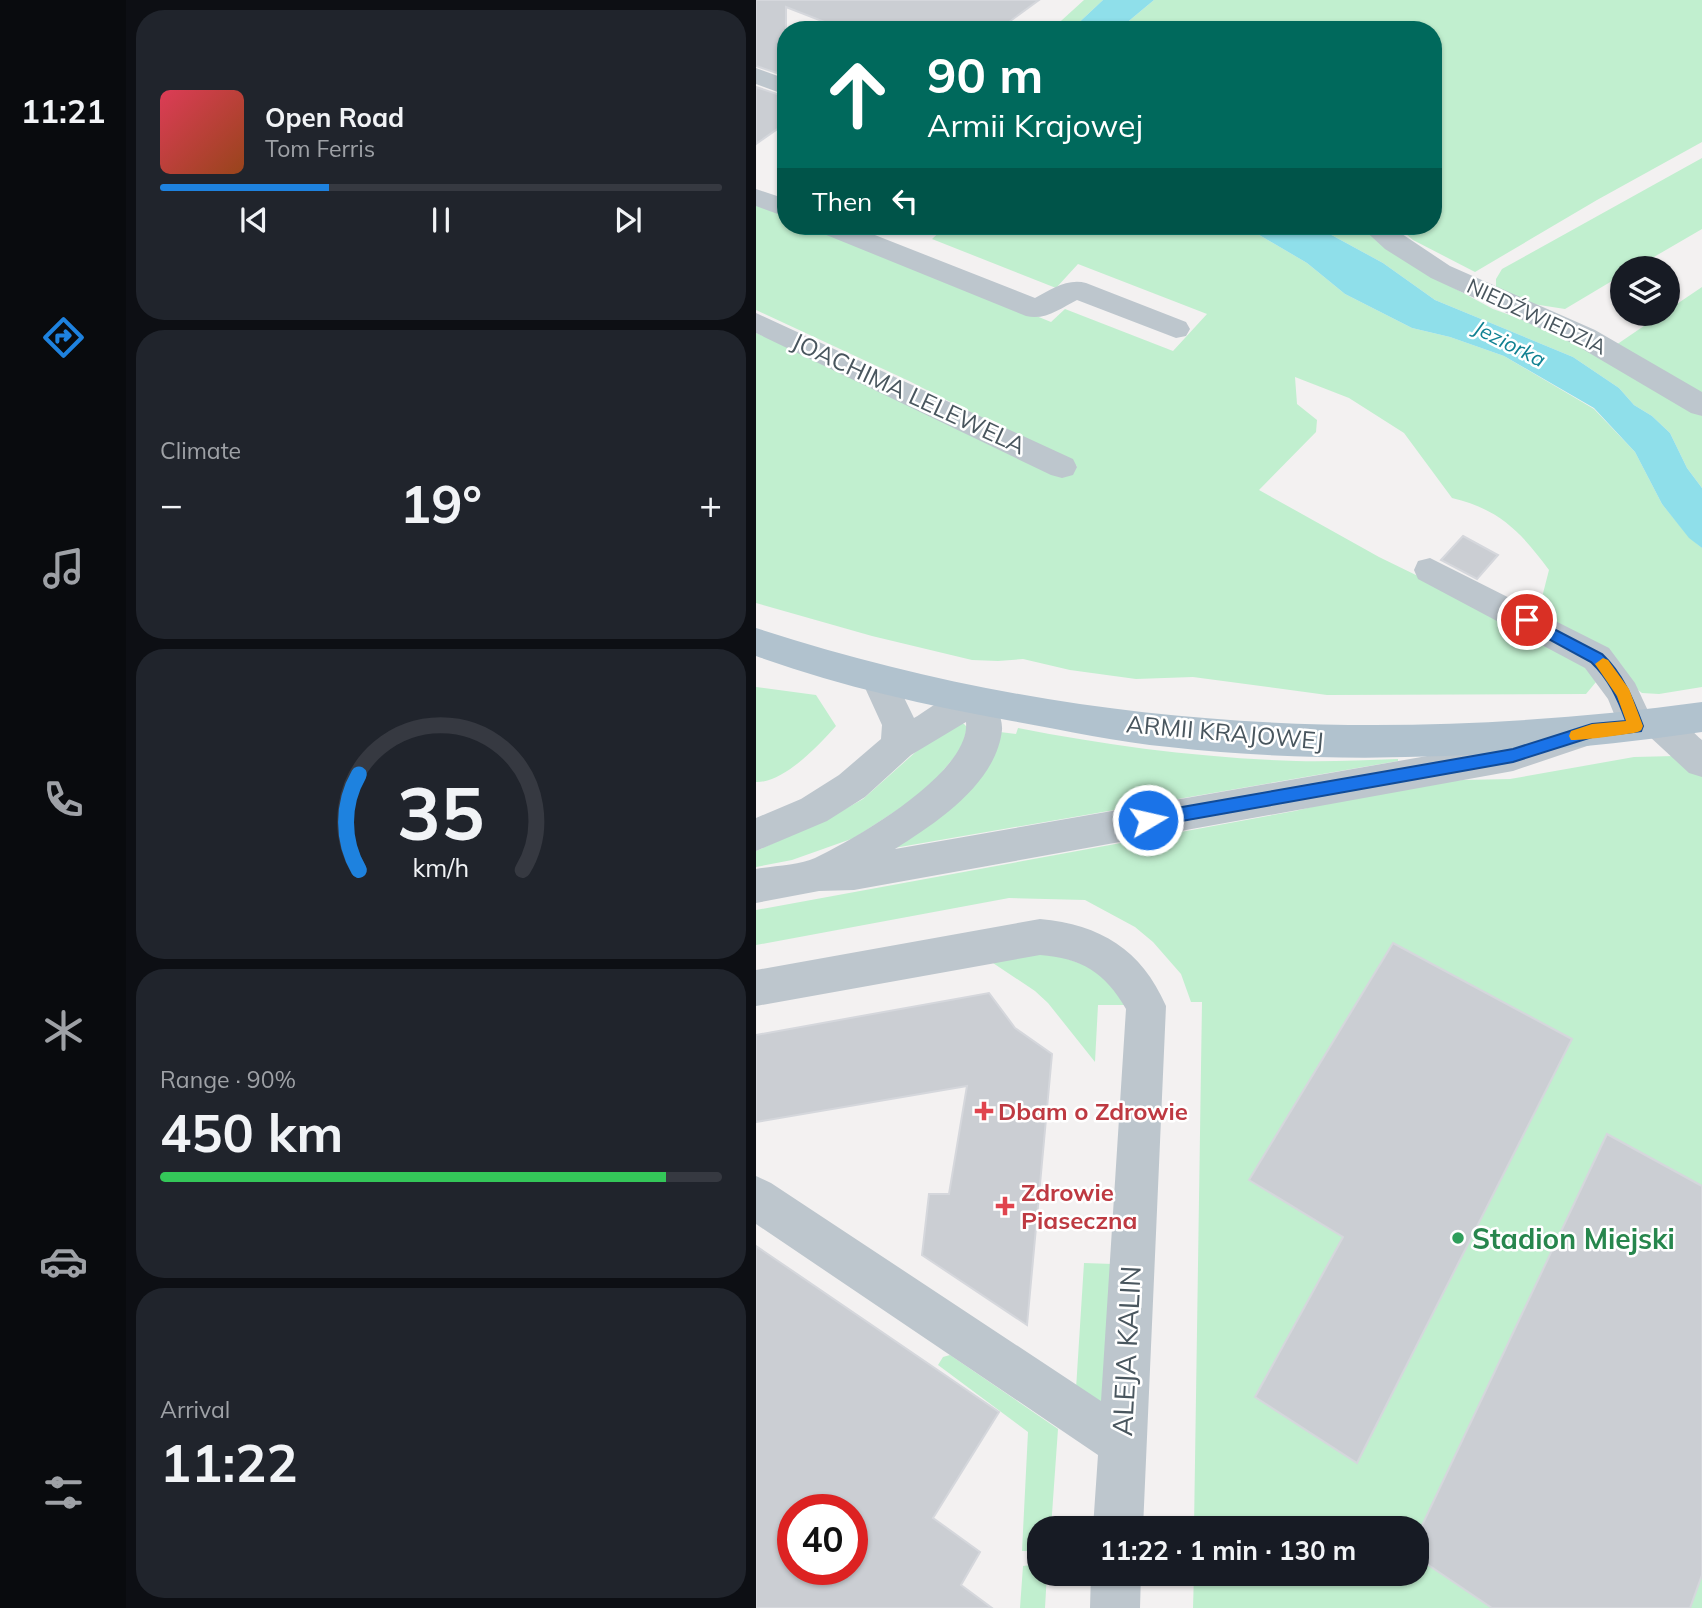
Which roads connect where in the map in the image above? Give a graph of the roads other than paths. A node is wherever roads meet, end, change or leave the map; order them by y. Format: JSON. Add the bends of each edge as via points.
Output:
{"nodes":[{"id":1,"x":756,"y":75,"type":"edge"},
{"id":2,"x":777,"y":84,"type":"edge"},
{"id":3,"x":756,"y":197,"type":"edge"},
{"id":4,"x":777,"y":205,"type":"edge"},
{"id":5,"x":851,"y":235,"type":"edge"},
{"id":6,"x":1386,"y":235,"type":"edge"},
{"id":7,"x":756,"y":322,"type":"edge"},
{"id":8,"x":1176,"y":329,"type":"dead end"},
{"id":9,"x":1702,"y":406,"type":"edge"},
{"id":10,"x":1062,"y":467,"type":"dead end"},
{"id":11,"x":1430,"y":570,"type":"dead end"},
{"id":12,"x":756,"y":642,"type":"edge"},
{"id":13,"x":878,"y":679,"type":"junction"},
{"id":14,"x":975,"y":699,"type":"junction"},
{"id":15,"x":1702,"y":717,"type":"edge"},
{"id":16,"x":1648,"y":725,"type":"junction"},
{"id":17,"x":1592,"y":731,"type":"junction"},
{"id":18,"x":898,"y":745,"type":"junction"},
{"id":19,"x":1702,"y":762,"type":"edge"},
{"id":20,"x":756,"y":835,"type":"edge"},
{"id":21,"x":819,"y":874,"type":"junction"},
{"id":22,"x":756,"y":886,"type":"edge"},
{"id":23,"x":756,"y":988,"type":"edge"},
{"id":24,"x":756,"y":1198,"type":"edge"},
{"id":25,"x":1121,"y":1442,"type":"junction"},
{"id":26,"x":1118,"y":1516,"type":"edge"},
{"id":27,"x":1116,"y":1586,"type":"edge"},
{"id":28,"x":1115,"y":1608,"type":"edge"}],
"edges":[{"from":1,"to":2,"type":"street"},
{"from":3,"to":4,"type":"street"},
{"from":5,"to":8,"type":"street","via":[[1036,309],[1076,289]]},
{"from":6,"to":9,"type":"street","name":"NIEDŹWIEDZIA","via":[[1518,310],[1623,357]]},
{"from":7,"to":10,"type":"street","name":"JOACHIMA LELEWELA"},
{"from":11,"to":16,"type":"street","via":[[1597,658]]},
{"from":12,"to":13,"type":"main road","name":"ARMII KRAJOWEJ"},
{"from":13,"to":14,"type":"main road","name":"ARMII KRAJOWEJ"},
{"from":13,"to":18,"type":"street","via":[[900,725]]},
{"from":14,"to":17,"type":"main road","name":"ARMII KRAJOWEJ","via":[[1187,734],[1239,738],[1456,740]]},
{"from":14,"to":18,"type":"street"},
{"from":14,"to":21,"type":"street","via":[[983,736],[957,779],[917,815]]},
{"from":15,"to":16,"type":"main road","name":"ARMII KRAJOWEJ"},
{"from":16,"to":17,"type":"main road","name":"ARMII KRAJOWEJ"},
{"from":16,"to":19,"type":"street"},
{"from":17,"to":21,"type":"street","via":[[1513,756],[1368,783],[854,873]]},
{"from":18,"to":20,"type":"street","via":[[852,786],[814,810]]},
{"from":21,"to":22,"type":"street"},
{"from":23,"to":25,"type":"street","name":"ALEJA KALIN","via":[[1015,939],[1059,937],[1075,940],[1119,965],[1132,980],[1146,1006]]},
{"from":24,"to":25,"type":"street"},
{"from":25,"to":26,"type":"street","name":"ALEJA KALIN"},
{"from":27,"to":28,"type":"street"}]}
